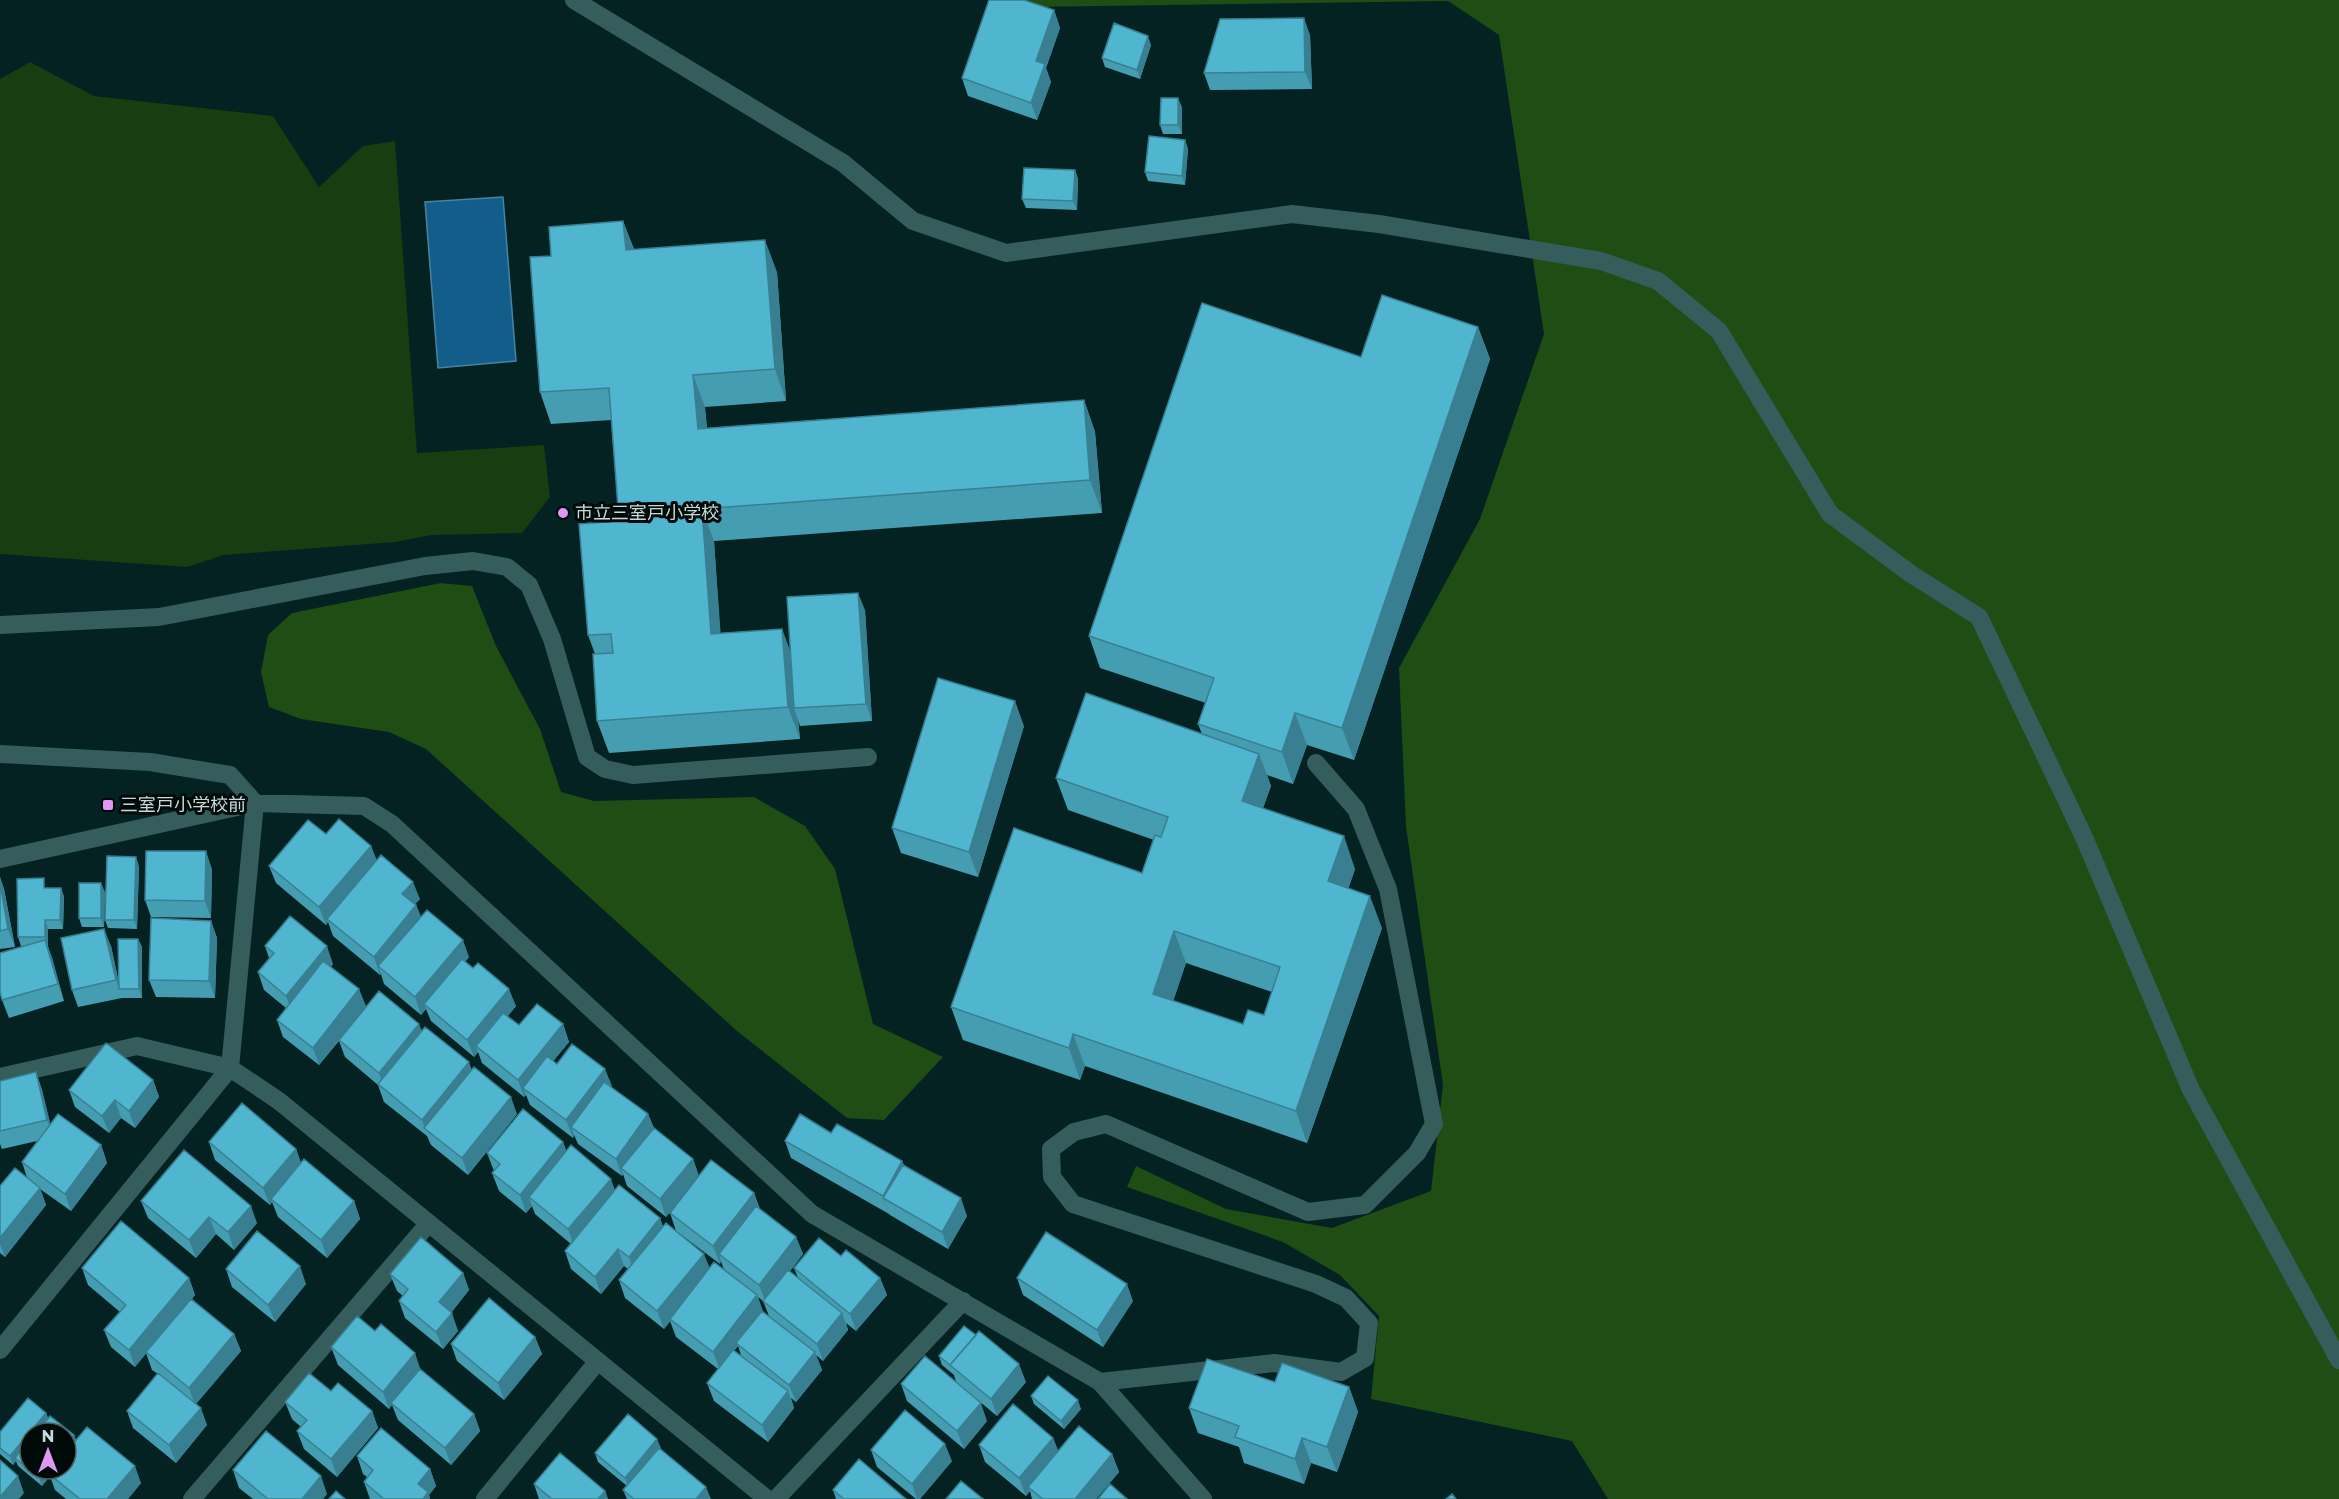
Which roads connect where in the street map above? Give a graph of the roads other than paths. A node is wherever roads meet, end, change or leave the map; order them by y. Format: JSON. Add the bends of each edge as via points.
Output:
{"nodes":[{"id":1,"x":574,"y":0,"type":"edge"},
{"id":2,"x":0,"y":625,"type":"edge"},
{"id":3,"x":0,"y":754,"type":"edge"},
{"id":4,"x":868,"y":757,"type":"dead end"},
{"id":5,"x":1316,"y":762,"type":"dead end"},
{"id":6,"x":255,"y":803,"type":"junction"},
{"id":7,"x":0,"y":859,"type":"edge"},
{"id":8,"x":230,"y":1068,"type":"junction"},
{"id":9,"x":0,"y":1077,"type":"edge"},
{"id":10,"x":429,"y":1223,"type":"junction"},
{"id":11,"x":963,"y":1300,"type":"junction"},
{"id":12,"x":0,"y":1350,"type":"edge"},
{"id":13,"x":2339,"y":1360,"type":"edge"},
{"id":14,"x":598,"y":1361,"type":"junction"},
{"id":15,"x":1100,"y":1382,"type":"junction"},
{"id":16,"x":192,"y":1499,"type":"edge"},
{"id":17,"x":485,"y":1499,"type":"edge"},
{"id":18,"x":767,"y":1499,"type":"edge"},
{"id":19,"x":776,"y":1499,"type":"edge"},
{"id":20,"x":1203,"y":1499,"type":"edge"}],
"edges":[{"from":1,"to":13,"type":"street","via":[[843,163],[913,221],[1006,252],[1292,214],[1379,224],[1601,261],[1658,280],[1719,331],[1830,514],[1911,574],[1979,617],[2083,836],[2192,1090]]},
{"from":2,"to":4,"type":"street","via":[[159,617],[424,566],[473,561],[507,567],[529,585],[552,639],[587,757],[605,769],[633,775]]},
{"from":3,"to":6,"type":"street","via":[[150,762],[230,775]]},
{"from":5,"to":15,"type":"street","via":[[1356,809],[1388,889],[1434,1124],[1417,1153],[1365,1205],[1308,1212],[1106,1124],[1074,1132],[1051,1149],[1052,1177],[1073,1204],[1317,1284],[1346,1298],[1369,1323],[1365,1358],[1341,1372],[1274,1363]]},
{"from":6,"to":7,"type":"street"},
{"from":6,"to":8,"type":"street"},
{"from":6,"to":11,"type":"street","via":[[364,806],[392,824],[812,1214]]},
{"from":8,"to":9,"type":"street","via":[[137,1046]]},
{"from":8,"to":10,"type":"street","via":[[279,1101]]},
{"from":8,"to":12,"type":"street"},
{"from":10,"to":14,"type":"street"},
{"from":10,"to":16,"type":"street"},
{"from":11,"to":15,"type":"street"},
{"from":11,"to":19,"type":"street"},
{"from":14,"to":17,"type":"street"},
{"from":14,"to":18,"type":"street"},
{"from":15,"to":20,"type":"street"}]}
